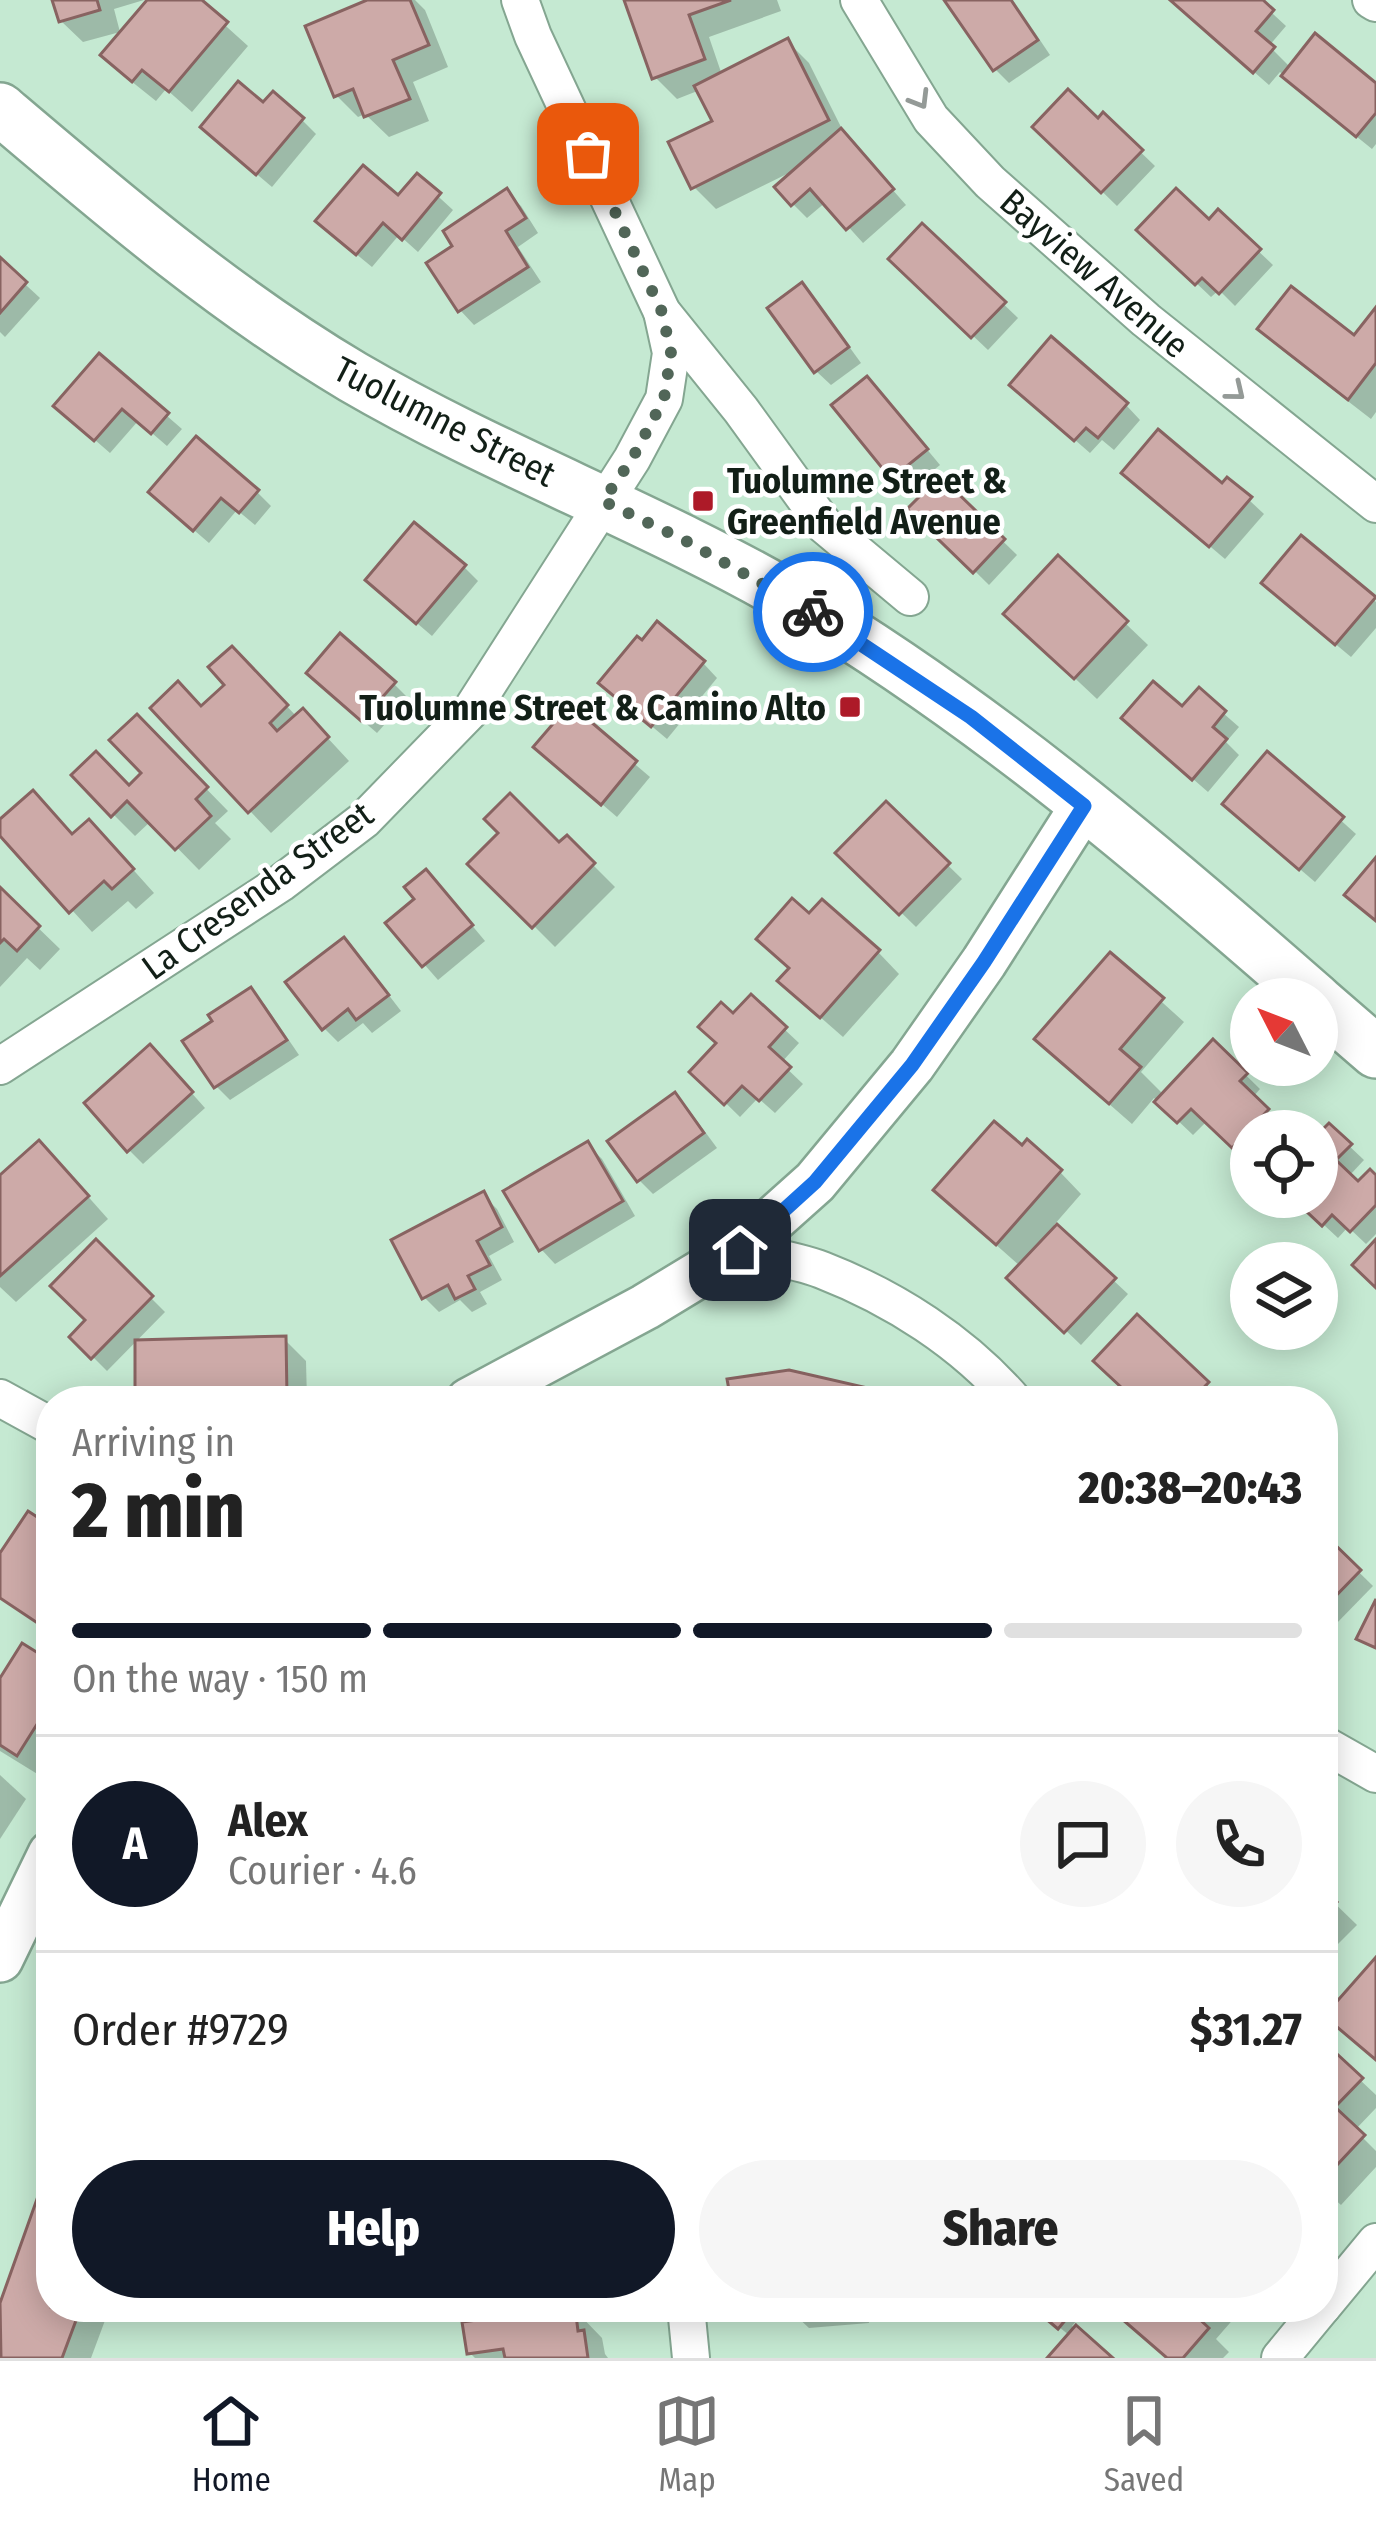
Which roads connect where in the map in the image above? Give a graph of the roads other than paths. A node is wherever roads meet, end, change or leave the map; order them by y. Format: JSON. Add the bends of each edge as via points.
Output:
{"nodes":[{"id":1,"x":520,"y":0,"type":"edge"},
{"id":2,"x":859,"y":0,"type":"edge"},
{"id":3,"x":0,"y":109,"type":"edge"},
{"id":4,"x":662,"y":312,"type":"junction"},
{"id":5,"x":603,"y":501,"type":"junction"},
{"id":6,"x":1376,"y":504,"type":"edge"},
{"id":7,"x":910,"y":597,"type":"dead end"},
{"id":8,"x":1084,"y":806,"type":"junction"},
{"id":9,"x":1291,"y":978,"type":"edge"},
{"id":10,"x":1338,"y":1019,"type":"edge"},
{"id":11,"x":1376,"y":1052,"type":"edge"},
{"id":12,"x":0,"y":1066,"type":"edge"},
{"id":13,"x":740,"y":1250,"type":"junction"},
{"id":14,"x":497,"y":1386,"type":"edge"},
{"id":15,"x":1001,"y":1386,"type":"edge"},
{"id":16,"x":0,"y":1398,"type":"edge"},
{"id":17,"x":36,"y":1418,"type":"edge"},
{"id":18,"x":1338,"y":1752,"type":"edge"},
{"id":19,"x":1376,"y":1774,"type":"edge"},
{"id":20,"x":36,"y":1885,"type":"edge"},
{"id":21,"x":0,"y":1959,"type":"edge"},
{"id":22,"x":1376,"y":2242,"type":"edge"},
{"id":23,"x":1338,"y":2289,"type":"edge"},
{"id":24,"x":687,"y":2322,"type":"edge"},
{"id":25,"x":1310,"y":2322,"type":"edge"},
{"id":26,"x":691,"y":2358,"type":"edge"},
{"id":27,"x":1280,"y":2358,"type":"edge"}],
"edges":[{"from":1,"to":4,"type":"street"},
{"from":2,"to":6,"type":"street","name":"Bayview Avenue","one_way":true,"via":[[932,119],[990,182],[1146,320]]},
{"from":3,"to":5,"type":"main road","name":"Tuolumne Street","via":[[133,222],[289,337]]},
{"from":4,"to":5,"type":"street","name":"La Cresenda Street","via":[[671,353],[664,399]]},
{"from":4,"to":7,"type":"street","via":[[825,526]]},
{"from":5,"to":8,"type":"main road","name":"Tuolumne Street","via":[[858,640]]},
{"from":5,"to":12,"type":"street","name":"La Cresenda Street","via":[[472,709],[364,820]]},
{"from":8,"to":9,"type":"main road","name":"Tuolumne Street"},
{"from":8,"to":13,"type":"street","via":[[912,1065],[815,1182]]},
{"from":10,"to":11,"type":"main road","name":"Tuolumne Street"},
{"from":13,"to":14,"type":"street"},
{"from":13,"to":15,"type":"street","via":[[817,1268],[876,1293]]},
{"from":16,"to":17,"type":"street"},
{"from":18,"to":19,"type":"street"},
{"from":20,"to":21,"type":"street"},
{"from":22,"to":23,"type":"street"},
{"from":24,"to":26,"type":"street"},
{"from":25,"to":27,"type":"street"}]}
